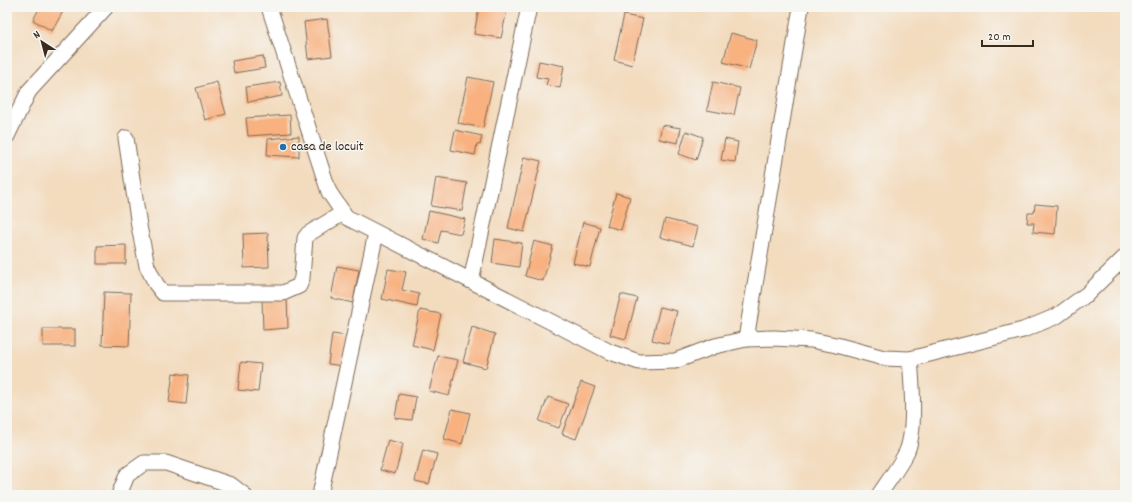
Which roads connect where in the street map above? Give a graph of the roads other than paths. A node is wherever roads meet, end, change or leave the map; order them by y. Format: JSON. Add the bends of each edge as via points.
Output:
{"nodes":[{"id":1,"x":106,"y":7,"type":"edge"},
{"id":2,"x":269,"y":7,"type":"edge"},
{"id":3,"x":529,"y":7,"type":"edge"},
{"id":4,"x":802,"y":7,"type":"edge"},
{"id":5,"x":7,"y":136,"type":"edge"},
{"id":6,"x":126,"y":138,"type":"dead end"},
{"id":7,"x":343,"y":213,"type":"junction"},
{"id":8,"x":376,"y":233,"type":"junction"},
{"id":9,"x":1125,"y":257,"type":"edge"},
{"id":10,"x":471,"y":281,"type":"junction"},
{"id":11,"x":746,"y":339,"type":"junction"},
{"id":12,"x":910,"y":359,"type":"junction"},
{"id":13,"x":119,"y":495,"type":"edge"},
{"id":14,"x":244,"y":495,"type":"edge"},
{"id":15,"x":320,"y":495,"type":"edge"},
{"id":16,"x":879,"y":495,"type":"edge"}],
"edges":[{"from":1,"to":5,"type":"street","via":[[29,91]]},
{"from":2,"to":7,"type":"street","via":[[328,192]]},
{"from":3,"to":10,"type":"street"},
{"from":4,"to":11,"type":"street"},
{"from":6,"to":7,"type":"street","via":[[147,266],[163,293],[283,293],[292,290],[299,286],[302,278],[305,238]]},
{"from":7,"to":8,"type":"street"},
{"from":8,"to":10,"type":"street"},
{"from":8,"to":15,"type":"street"},
{"from":9,"to":12,"type":"street","via":[[1087,294],[1057,316],[1023,330]]},
{"from":10,"to":11,"type":"street","via":[[610,352],[639,362],[675,361],[715,346]]},
{"from":11,"to":12,"type":"street","via":[[811,340],[884,358]]},
{"from":12,"to":16,"type":"street","via":[[911,432],[907,451]]},
{"from":13,"to":14,"type":"street","via":[[127,475],[144,463],[166,463],[231,485]]}]}
